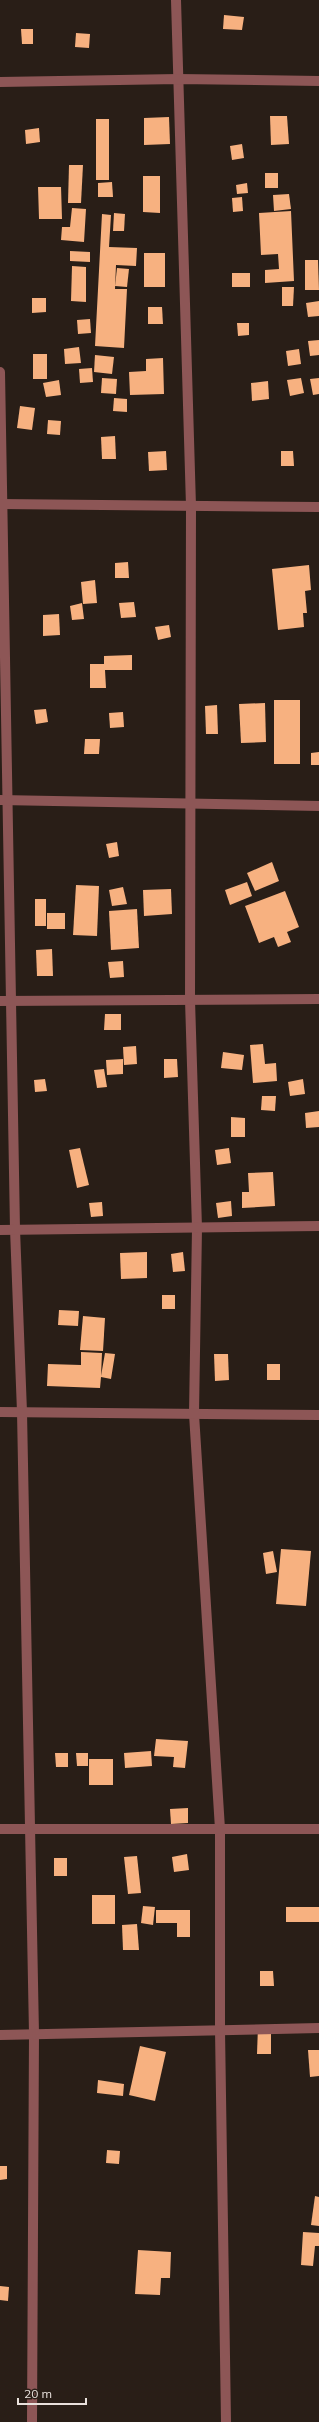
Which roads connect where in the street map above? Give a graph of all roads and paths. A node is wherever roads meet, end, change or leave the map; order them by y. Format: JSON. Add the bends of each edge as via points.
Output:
{"nodes":[{"id":1,"x":176,"y":0,"type":"edge"},
{"id":2,"x":178,"y":79,"type":"junction"},
{"id":3,"x":319,"y":81,"type":"edge"},
{"id":4,"x":0,"y":82,"type":"edge"},
{"id":5,"x":0,"y":372,"type":"edge"},
{"id":6,"x":2,"y":504,"type":"edge"},
{"id":7,"x":191,"y":506,"type":"junction"},
{"id":8,"x":319,"y":507,"type":"edge"},
{"id":9,"x":4,"y":800,"type":"edge"},
{"id":10,"x":190,"y":804,"type":"junction"},
{"id":11,"x":319,"y":806,"type":"edge"},
{"id":12,"x":319,"y":999,"type":"edge"},
{"id":13,"x":190,"y":1000,"type":"junction"},
{"id":14,"x":0,"y":1001,"type":"edge"},
{"id":15,"x":12,"y":1001,"type":"junction"},
{"id":16,"x":319,"y":1226,"type":"edge"},
{"id":17,"x":197,"y":1228,"type":"junction"},
{"id":18,"x":15,"y":1229,"type":"junction"},
{"id":19,"x":0,"y":1230,"type":"edge"},
{"id":20,"x":0,"y":1412,"type":"edge"},
{"id":21,"x":22,"y":1412,"type":"junction"},
{"id":22,"x":194,"y":1414,"type":"junction"},
{"id":23,"x":319,"y":1415,"type":"edge"},
{"id":24,"x":0,"y":1829,"type":"edge"},
{"id":25,"x":28,"y":1829,"type":"junction"},
{"id":26,"x":220,"y":1829,"type":"junction"},
{"id":27,"x":319,"y":1829,"type":"edge"},
{"id":28,"x":319,"y":2028,"type":"edge"},
{"id":29,"x":220,"y":2030,"type":"junction"},
{"id":30,"x":34,"y":2034,"type":"junction"},
{"id":31,"x":0,"y":2035,"type":"edge"},
{"id":32,"x":32,"y":2422,"type":"edge"},
{"id":33,"x":226,"y":2422,"type":"edge"}],
"edges":[{"from":1,"to":2,"type":"street"},
{"from":2,"to":3,"type":"street"},
{"from":2,"to":4,"type":"street"},
{"from":2,"to":7,"type":"street"},
{"from":5,"to":6,"type":"street"},
{"from":6,"to":7,"type":"street"},
{"from":6,"to":9,"type":"street"},
{"from":7,"to":8,"type":"street"},
{"from":7,"to":10,"type":"street"},
{"from":9,"to":10,"type":"street"},
{"from":9,"to":15,"type":"street"},
{"from":10,"to":11,"type":"street"},
{"from":10,"to":13,"type":"street"},
{"from":12,"to":13,"type":"street"},
{"from":13,"to":15,"type":"street"},
{"from":13,"to":17,"type":"street"},
{"from":14,"to":15,"type":"street"},
{"from":15,"to":18,"type":"street"},
{"from":16,"to":17,"type":"street"},
{"from":17,"to":18,"type":"street"},
{"from":17,"to":22,"type":"street"},
{"from":18,"to":19,"type":"street"},
{"from":18,"to":21,"type":"street"},
{"from":20,"to":21,"type":"street"},
{"from":21,"to":22,"type":"street"},
{"from":21,"to":25,"type":"street"},
{"from":22,"to":23,"type":"street"},
{"from":22,"to":26,"type":"street"},
{"from":24,"to":25,"type":"street"},
{"from":25,"to":26,"type":"street"},
{"from":25,"to":30,"type":"street"},
{"from":26,"to":27,"type":"street"},
{"from":26,"to":29,"type":"street"},
{"from":28,"to":29,"type":"street"},
{"from":29,"to":30,"type":"street"},
{"from":29,"to":33,"type":"street"},
{"from":30,"to":31,"type":"street"},
{"from":30,"to":32,"type":"street"}]}
